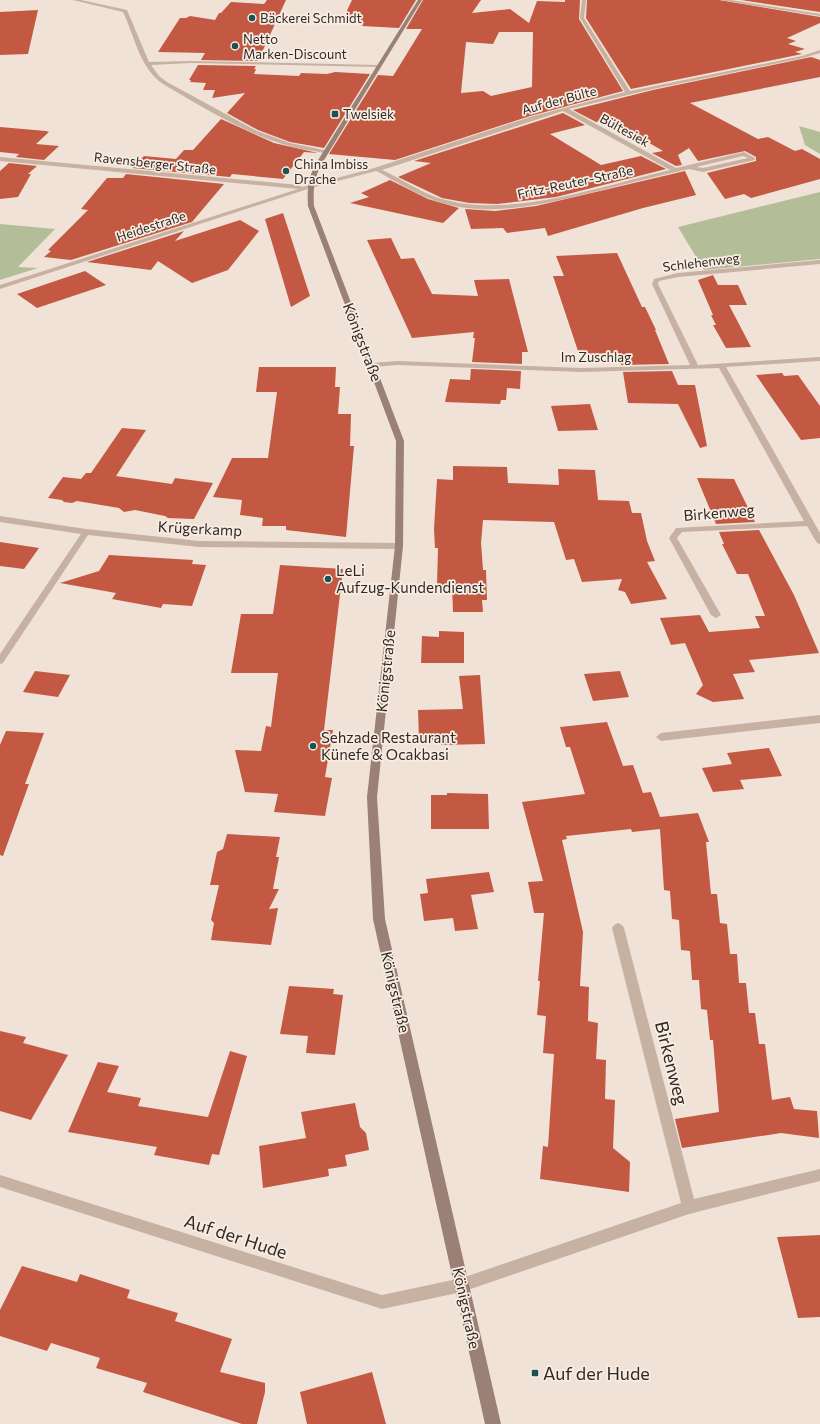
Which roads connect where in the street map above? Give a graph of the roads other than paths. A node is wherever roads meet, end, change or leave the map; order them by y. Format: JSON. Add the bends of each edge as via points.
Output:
{"nodes":[{"id":1,"x":75,"y":0,"type":"edge"},
{"id":2,"x":420,"y":0,"type":"edge"},
{"id":3,"x":584,"y":0,"type":"edge"},
{"id":4,"x":722,"y":0,"type":"edge"},
{"id":5,"x":820,"y":15,"type":"edge"},
{"id":6,"x":820,"y":51,"type":"edge"},
{"id":7,"x":148,"y":64,"type":"junction"},
{"id":8,"x":379,"y":66,"type":"junction"},
{"id":9,"x":629,"y":94,"type":"junction"},
{"id":10,"x":564,"y":109,"type":"junction"},
{"id":11,"x":326,"y":151,"type":"junction"},
{"id":12,"x":0,"y":159,"type":"edge"},
{"id":13,"x":689,"y":167,"type":"junction"},
{"id":14,"x":376,"y":169,"type":"junction"},
{"id":15,"x":675,"y":170,"type":"junction"},
{"id":16,"x":309,"y":187,"type":"junction"},
{"id":17,"x":820,"y":262,"type":"edge"},
{"id":18,"x":0,"y":287,"type":"edge"},
{"id":19,"x":820,"y":359,"type":"edge"},
{"id":20,"x":372,"y":365,"type":"junction"},
{"id":21,"x":722,"y":366,"type":"junction"},
{"id":22,"x":695,"y":367,"type":"junction"},
{"id":23,"x":0,"y":519,"type":"edge"},
{"id":24,"x":810,"y":523,"type":"junction"},
{"id":25,"x":86,"y":532,"type":"junction"},
{"id":26,"x":820,"y":541,"type":"edge"},
{"id":27,"x":399,"y":546,"type":"junction"},
{"id":28,"x":716,"y":615,"type":"dead end"},
{"id":29,"x":0,"y":661,"type":"edge"},
{"id":30,"x":820,"y":719,"type":"edge"},
{"id":31,"x":661,"y":737,"type":"dead end"},
{"id":32,"x":618,"y":928,"type":"dead end"},
{"id":33,"x":820,"y":1175,"type":"edge"},
{"id":34,"x":0,"y":1182,"type":"edge"},
{"id":35,"x":689,"y":1207,"type":"junction"},
{"id":36,"x":462,"y":1284,"type":"junction"},
{"id":37,"x":493,"y":1424,"type":"edge"}],
"edges":[{"from":1,"to":7,"type":"street","via":[[125,11]]},
{"from":2,"to":8,"type":"main road","name":"Königstraße"},
{"from":3,"to":9,"type":"street","via":[[582,18]]},
{"from":4,"to":5,"type":"street"},
{"from":6,"to":9,"type":"street","name":"Auf der Bülte","via":[[803,57]]},
{"from":7,"to":8,"type":"street","via":[[192,62]]},
{"from":7,"to":11,"type":"street","via":[[157,77],[234,121],[302,149]]},
{"from":8,"to":11,"type":"main road","name":"Königstraße"},
{"from":9,"to":10,"type":"street","name":"Auf der Bülte"},
{"from":10,"to":14,"type":"street","name":"Auf der Bülte"},
{"from":10,"to":15,"type":"street","name":"Bültesiek"},
{"from":11,"to":16,"type":"main road","name":"Königstraße","via":[[312,174]]},
{"from":12,"to":16,"type":"street","name":"Ravensberger Straße"},
{"from":13,"to":13,"type":"street","name":"Fritz-Reuter-Straße","via":[[744,154],[753,159],[703,170]]},
{"from":13,"to":15,"type":"street","name":"Fritz-Reuter-Straße"},
{"from":14,"to":15,"type":"street","name":"Fritz-Reuter-Straße","via":[[439,200],[472,206],[506,207],[534,204]]},
{"from":14,"to":16,"type":"street","name":"Auf der Bülte"},
{"from":16,"to":18,"type":"street","name":"Heidestraße"},
{"from":16,"to":20,"type":"main road","name":"Königstraße","via":[[311,206]]},
{"from":17,"to":22,"type":"street","name":"Schlehenweg","via":[[678,275],[656,280],[655,284]]},
{"from":19,"to":21,"type":"street","name":"Im Zuschlag"},
{"from":20,"to":22,"type":"street","name":"Im Zuschlag","via":[[398,363],[581,370]]},
{"from":20,"to":27,"type":"main road","name":"Königstraße","via":[[400,440]]},
{"from":21,"to":22,"type":"street","name":"Im Zuschlag"},
{"from":21,"to":24,"type":"street"},
{"from":23,"to":25,"type":"street","name":"Krügerkamp"},
{"from":24,"to":26,"type":"street"},
{"from":24,"to":28,"type":"street","name":"Birkenweg","via":[[679,530],[673,538]]},
{"from":25,"to":27,"type":"street","name":"Krügerkamp","via":[[199,544]]},
{"from":25,"to":29,"type":"street"},
{"from":27,"to":36,"type":"main road","name":"Königstraße","via":[[372,797],[380,919]]},
{"from":30,"to":31,"type":"street"},
{"from":32,"to":35,"type":"street","name":"Birkenweg"},
{"from":33,"to":35,"type":"street"},
{"from":34,"to":36,"type":"street","name":"Auf der Hude","via":[[382,1302]]},
{"from":35,"to":36,"type":"street"},
{"from":36,"to":37,"type":"main road","name":"Königstraße"}]}
